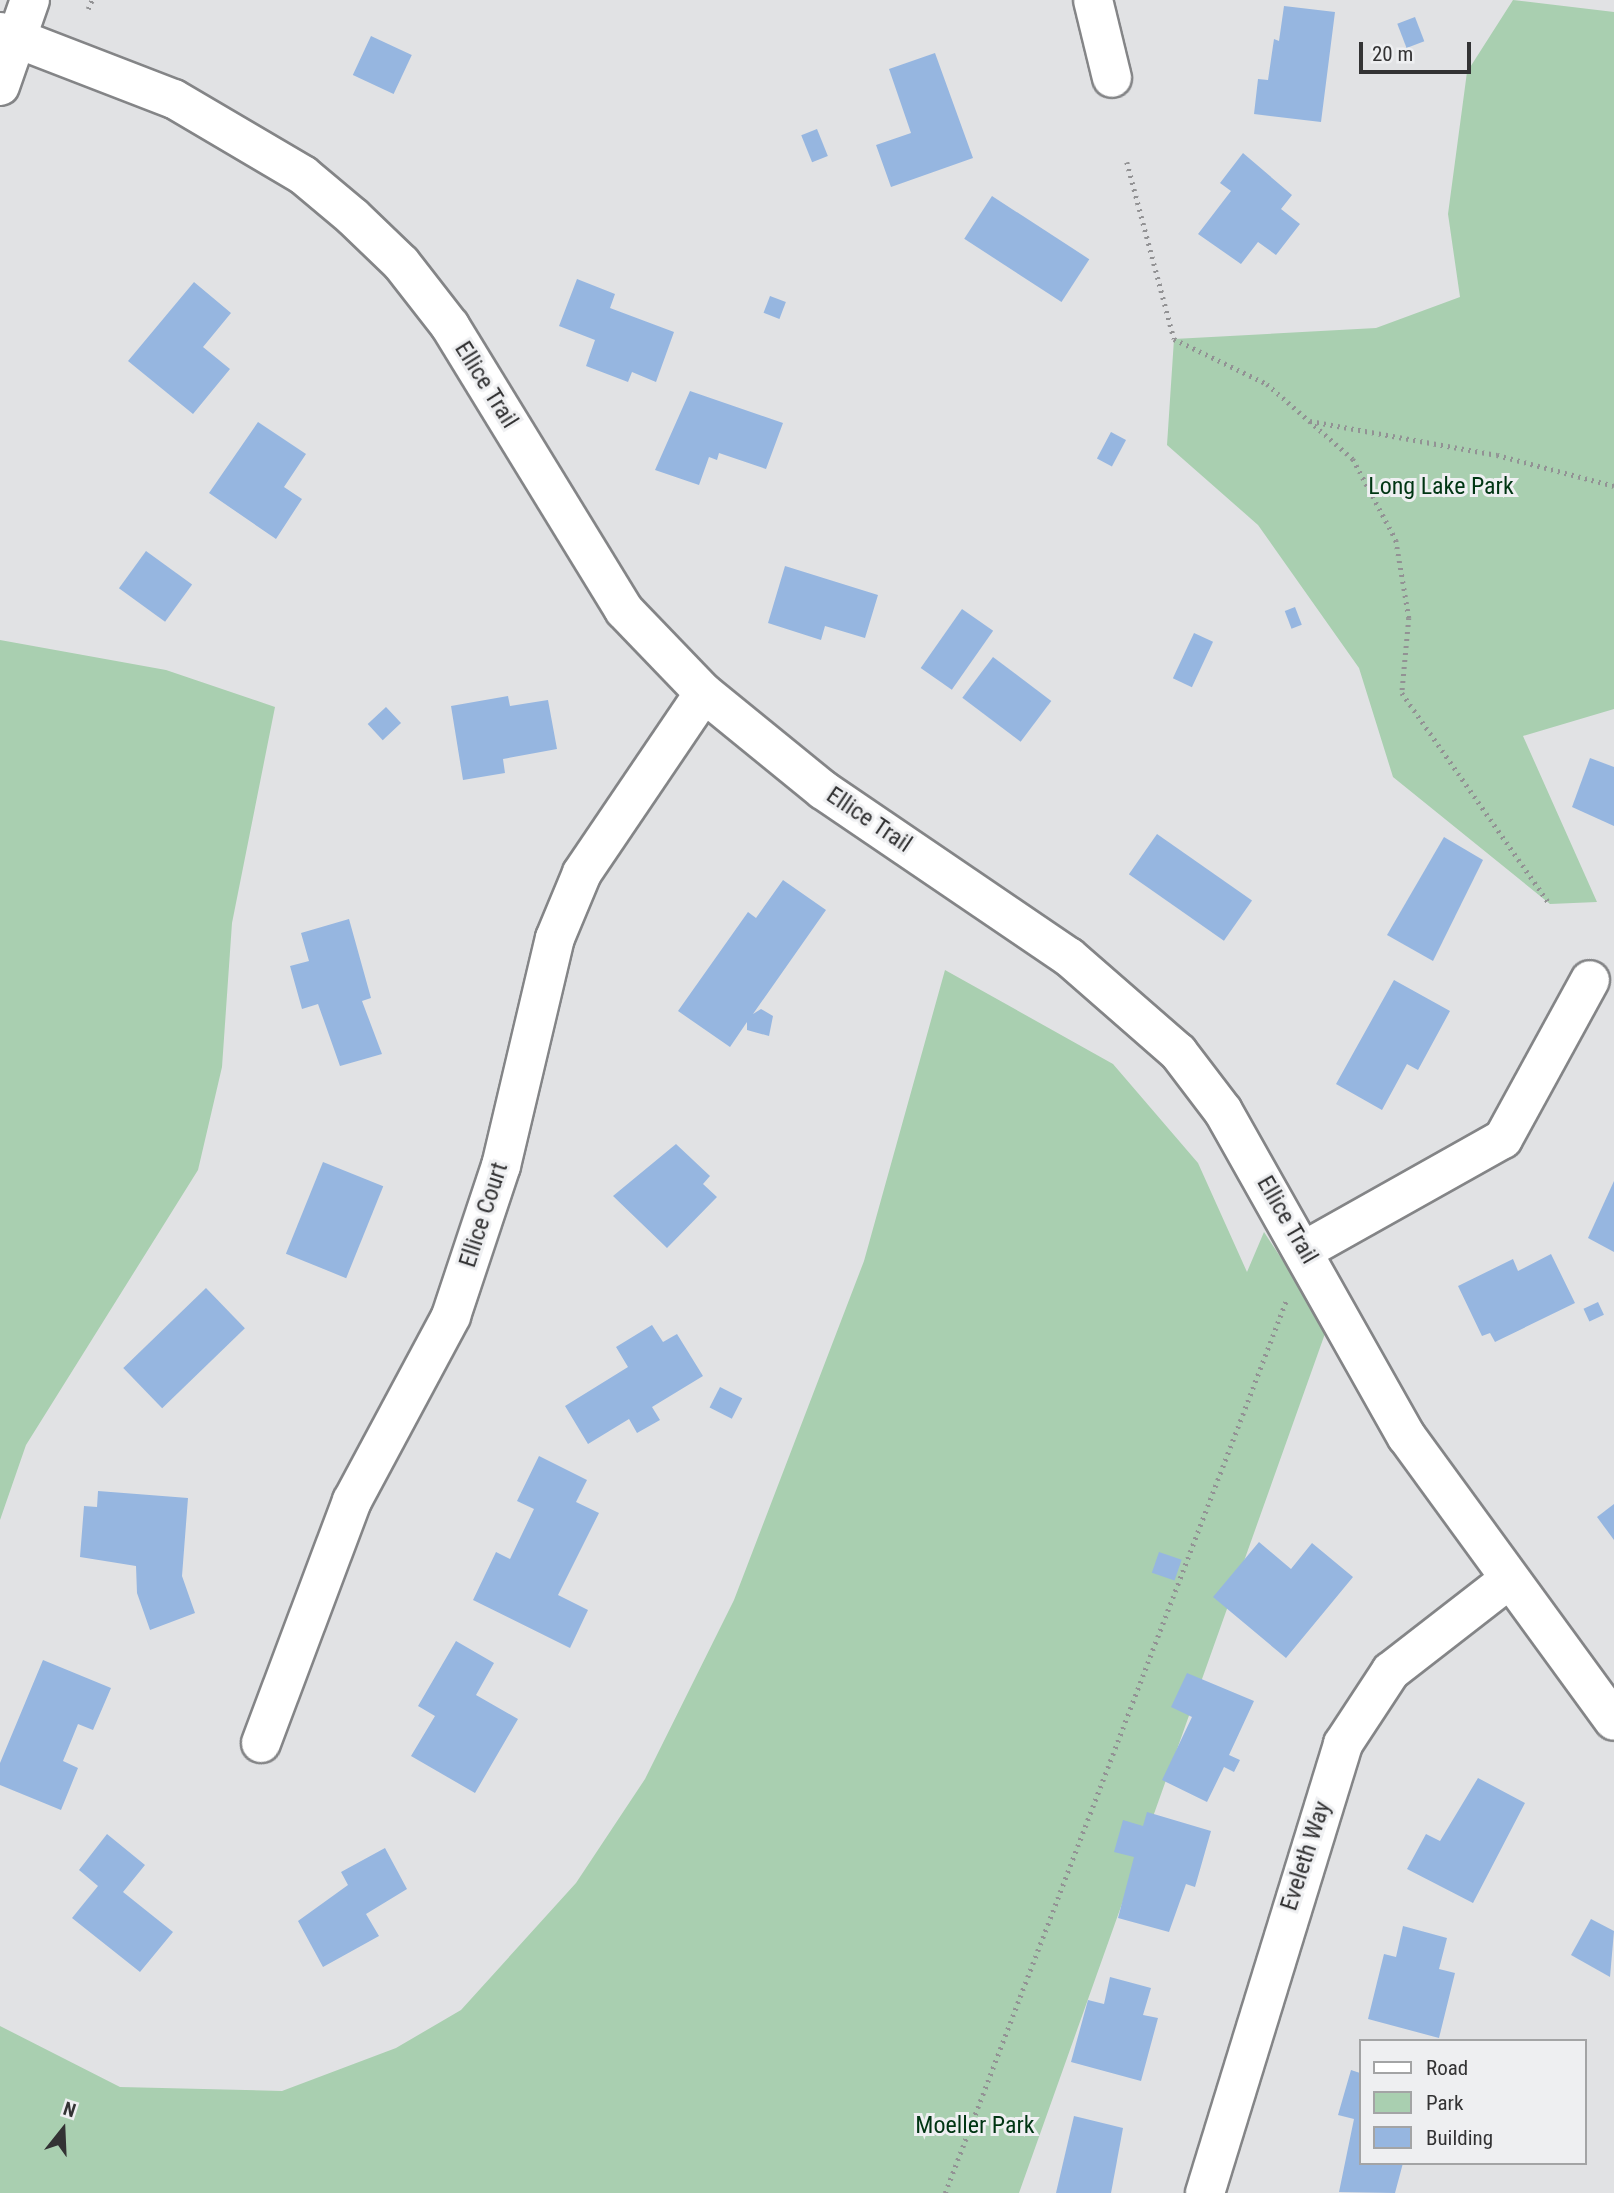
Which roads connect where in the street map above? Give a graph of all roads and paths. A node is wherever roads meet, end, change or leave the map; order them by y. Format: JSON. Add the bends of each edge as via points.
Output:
{"nodes":[{"id":1,"x":30,"y":0,"type":"edge"},
{"id":2,"x":92,"y":0,"type":"edge"},
{"id":3,"x":1093,"y":0,"type":"edge"},
{"id":4,"x":88,"y":9,"type":"dead end"},
{"id":5,"x":9,"y":34,"type":"edge"},
{"id":6,"x":1112,"y":78,"type":"dead end"},
{"id":7,"x":0,"y":86,"type":"edge"},
{"id":8,"x":1127,"y":162,"type":"dead end"},
{"id":9,"x":1309,"y":421,"type":"junction"},
{"id":10,"x":1614,"y":486,"type":"edge"},
{"id":11,"x":704,"y":692,"type":"junction"},
{"id":12,"x":1549,"y":904,"type":"dead end"},
{"id":13,"x":1590,"y":980,"type":"dead end"},
{"id":14,"x":1306,"y":1250,"type":"junction"},
{"id":15,"x":1507,"y":1581,"type":"junction"},
{"id":16,"x":1614,"y":1721,"type":"edge"},
{"id":17,"x":261,"y":1743,"type":"dead end"},
{"id":18,"x":945,"y":2193,"type":"edge"},
{"id":19,"x":1205,"y":2193,"type":"edge"}],
"edges":[{"from":1,"to":5,"type":"street"},
{"from":2,"to":4,"type":"path"},
{"from":3,"to":6,"type":"street"},
{"from":5,"to":7,"type":"street"},
{"from":5,"to":11,"type":"street","name":"Ellice Trail","via":[[111,71],[248,139],[303,175],[382,244],[450,326],[624,610]]},
{"from":8,"to":9,"type":"path","via":[[1174,339],[1267,384]]},
{"from":9,"to":10,"type":"path","via":[[1497,456]]},
{"from":9,"to":12,"type":"path","via":[[1353,459],[1396,540],[1409,618],[1402,693]]},
{"from":11,"to":14,"type":"street","name":"Ellice Trail","via":[[823,790],[1069,957],[1178,1052],[1223,1111]]},
{"from":11,"to":17,"type":"street","name":"Ellice Court","via":[[582,873],[555,938],[501,1166],[451,1316],[352,1501]]},
{"from":13,"to":14,"type":"street","via":[[1503,1139]]},
{"from":14,"to":15,"type":"street","name":"Ellice Trail","via":[[1407,1437]]},
{"from":14,"to":18,"type":"path"},
{"from":15,"to":16,"type":"street","name":"Ellice Trail"},
{"from":15,"to":19,"type":"street","name":"Eveleth Way","via":[[1391,1671],[1343,1744]]}]}
